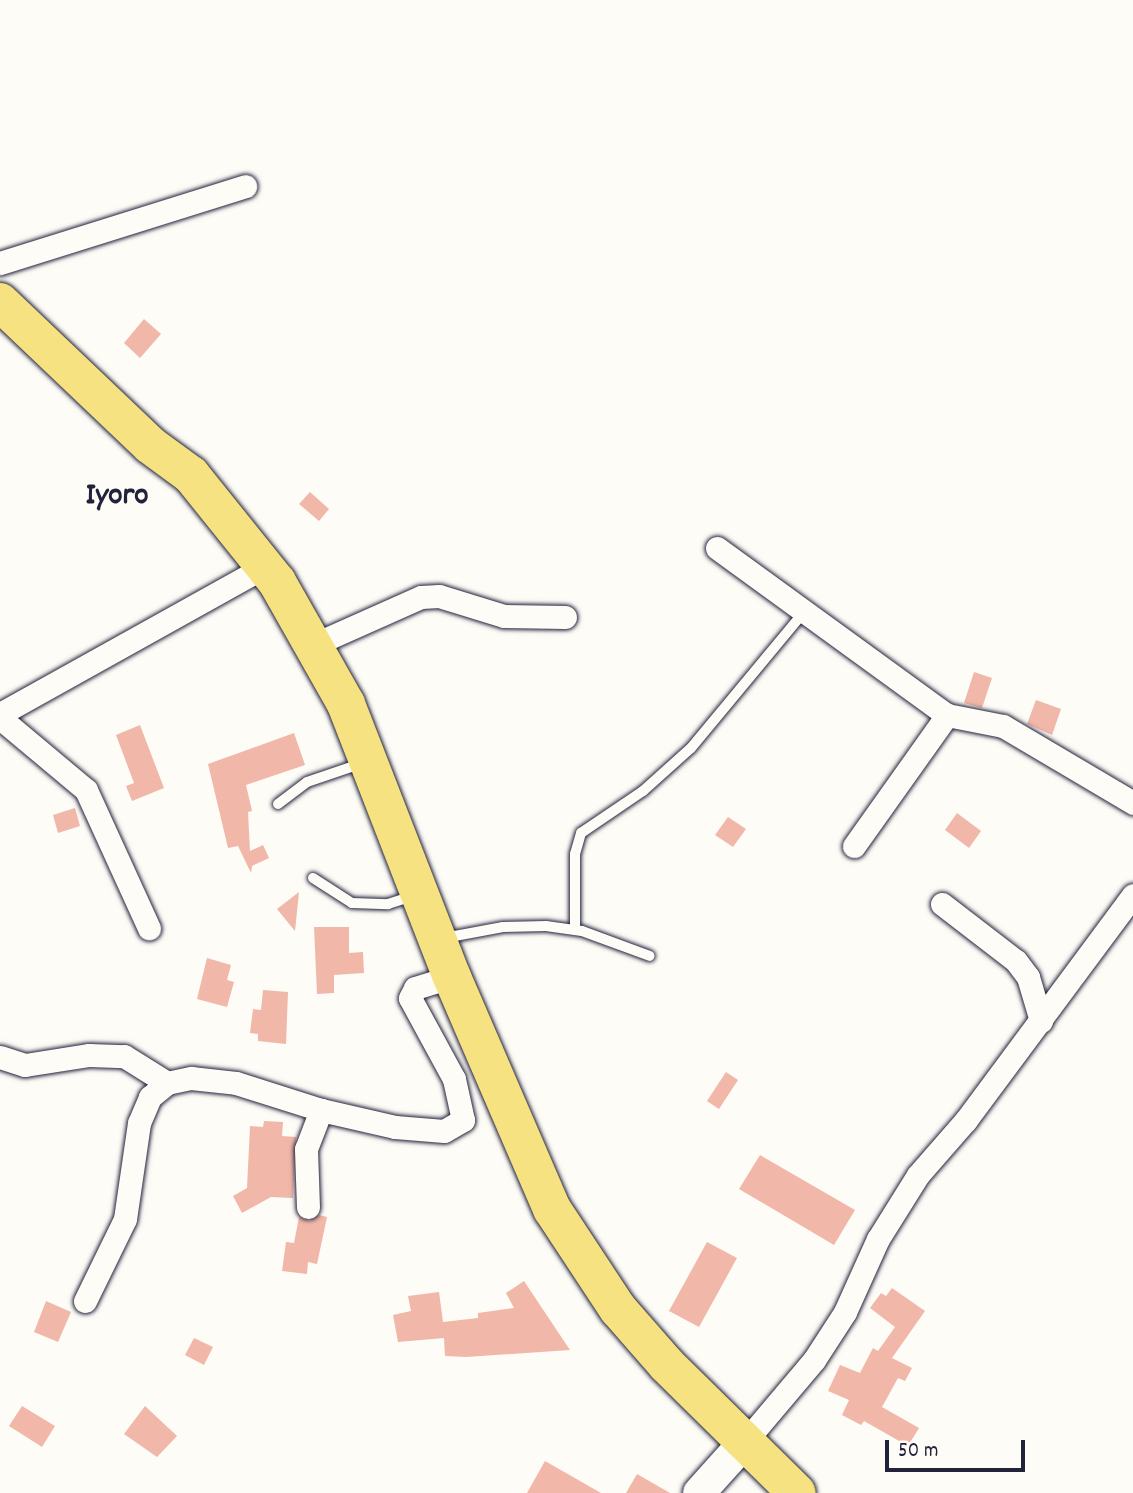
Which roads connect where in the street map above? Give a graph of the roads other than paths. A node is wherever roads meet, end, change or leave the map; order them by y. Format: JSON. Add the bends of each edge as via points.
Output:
{"nodes":[{"id":1,"x":245,"y":186,"type":"dead end"},
{"id":2,"x":0,"y":263,"type":"edge"},
{"id":3,"x":0,"y":302,"type":"edge"},
{"id":4,"x":717,"y":548,"type":"dead end"},
{"id":5,"x":264,"y":567,"type":"junction"},
{"id":6,"x":803,"y":613,"type":"junction"},
{"id":7,"x":565,"y":617,"type":"dead end"},
{"id":8,"x":313,"y":645,"type":"junction"},
{"id":9,"x":947,"y":715,"type":"junction"},
{"id":10,"x":0,"y":716,"type":"edge"},
{"id":11,"x":369,"y":761,"type":"junction"},
{"id":12,"x":1133,"y":803,"type":"edge"},
{"id":13,"x":278,"y":804,"type":"dead end"},
{"id":14,"x":854,"y":846,"type":"dead end"},
{"id":15,"x":313,"y":878,"type":"dead end"},
{"id":16,"x":420,"y":893,"type":"junction"},
{"id":17,"x":1133,"y":895,"type":"edge"},
{"id":18,"x":942,"y":904,"type":"dead end"},
{"id":19,"x":149,"y":928,"type":"dead end"},
{"id":20,"x":575,"y":930,"type":"junction"},
{"id":21,"x":438,"y":940,"type":"junction"},
{"id":22,"x":650,"y":956,"type":"dead end"},
{"id":23,"x":453,"y":976,"type":"junction"},
{"id":24,"x":1041,"y":1021,"type":"junction"},
{"id":25,"x":0,"y":1057,"type":"edge"},
{"id":26,"x":167,"y":1083,"type":"junction"},
{"id":27,"x":321,"y":1110,"type":"junction"},
{"id":28,"x":308,"y":1207,"type":"dead end"},
{"id":29,"x":85,"y":1301,"type":"dead end"},
{"id":30,"x":743,"y":1444,"type":"junction"},
{"id":31,"x":699,"y":1493,"type":"edge"},
{"id":32,"x":797,"y":1493,"type":"edge"}],
"edges":[{"from":1,"to":2,"type":"street"},
{"from":3,"to":5,"type":"highway","via":[[150,445],[191,475]]},
{"from":4,"to":6,"type":"street"},
{"from":5,"to":8,"type":"highway"},
{"from":5,"to":10,"type":"street"},
{"from":6,"to":9,"type":"street","via":[[894,673]]},
{"from":6,"to":20,"type":"lane","via":[[691,748],[643,791],[581,833],[575,854]]},
{"from":7,"to":8,"type":"street","via":[[504,616],[439,596],[421,597]]},
{"from":8,"to":11,"type":"highway","via":[[346,704]]},
{"from":9,"to":12,"type":"street","via":[[1003,726]]},
{"from":9,"to":14,"type":"street"},
{"from":10,"to":19,"type":"street","via":[[86,790]]},
{"from":11,"to":13,"type":"lane","via":[[307,782]]},
{"from":11,"to":16,"type":"highway"},
{"from":15,"to":16,"type":"lane","via":[[352,903],[388,904]]},
{"from":16,"to":21,"type":"highway"},
{"from":17,"to":24,"type":"street"},
{"from":18,"to":24,"type":"street","via":[[1016,961],[1028,976]]},
{"from":20,"to":21,"type":"lane","via":[[503,928]]},
{"from":20,"to":22,"type":"lane"},
{"from":21,"to":23,"type":"highway"},
{"from":23,"to":27,"type":"street","via":[[415,988],[410,999],[454,1079],[463,1121],[444,1131],[395,1127]]},
{"from":23,"to":30,"type":"highway","via":[[528,1157],[578,1253],[659,1356]]},
{"from":24,"to":30,"type":"street","via":[[919,1175],[878,1239],[845,1312],[814,1360]]},
{"from":25,"to":26,"type":"street","via":[[25,1065],[89,1055],[124,1056]]},
{"from":26,"to":27,"type":"street","via":[[191,1078],[236,1083]]},
{"from":26,"to":29,"type":"street","via":[[150,1097],[139,1123],[125,1219]]},
{"from":27,"to":28,"type":"street","via":[[306,1149]]},
{"from":30,"to":31,"type":"street"},
{"from":30,"to":32,"type":"highway"}]}
